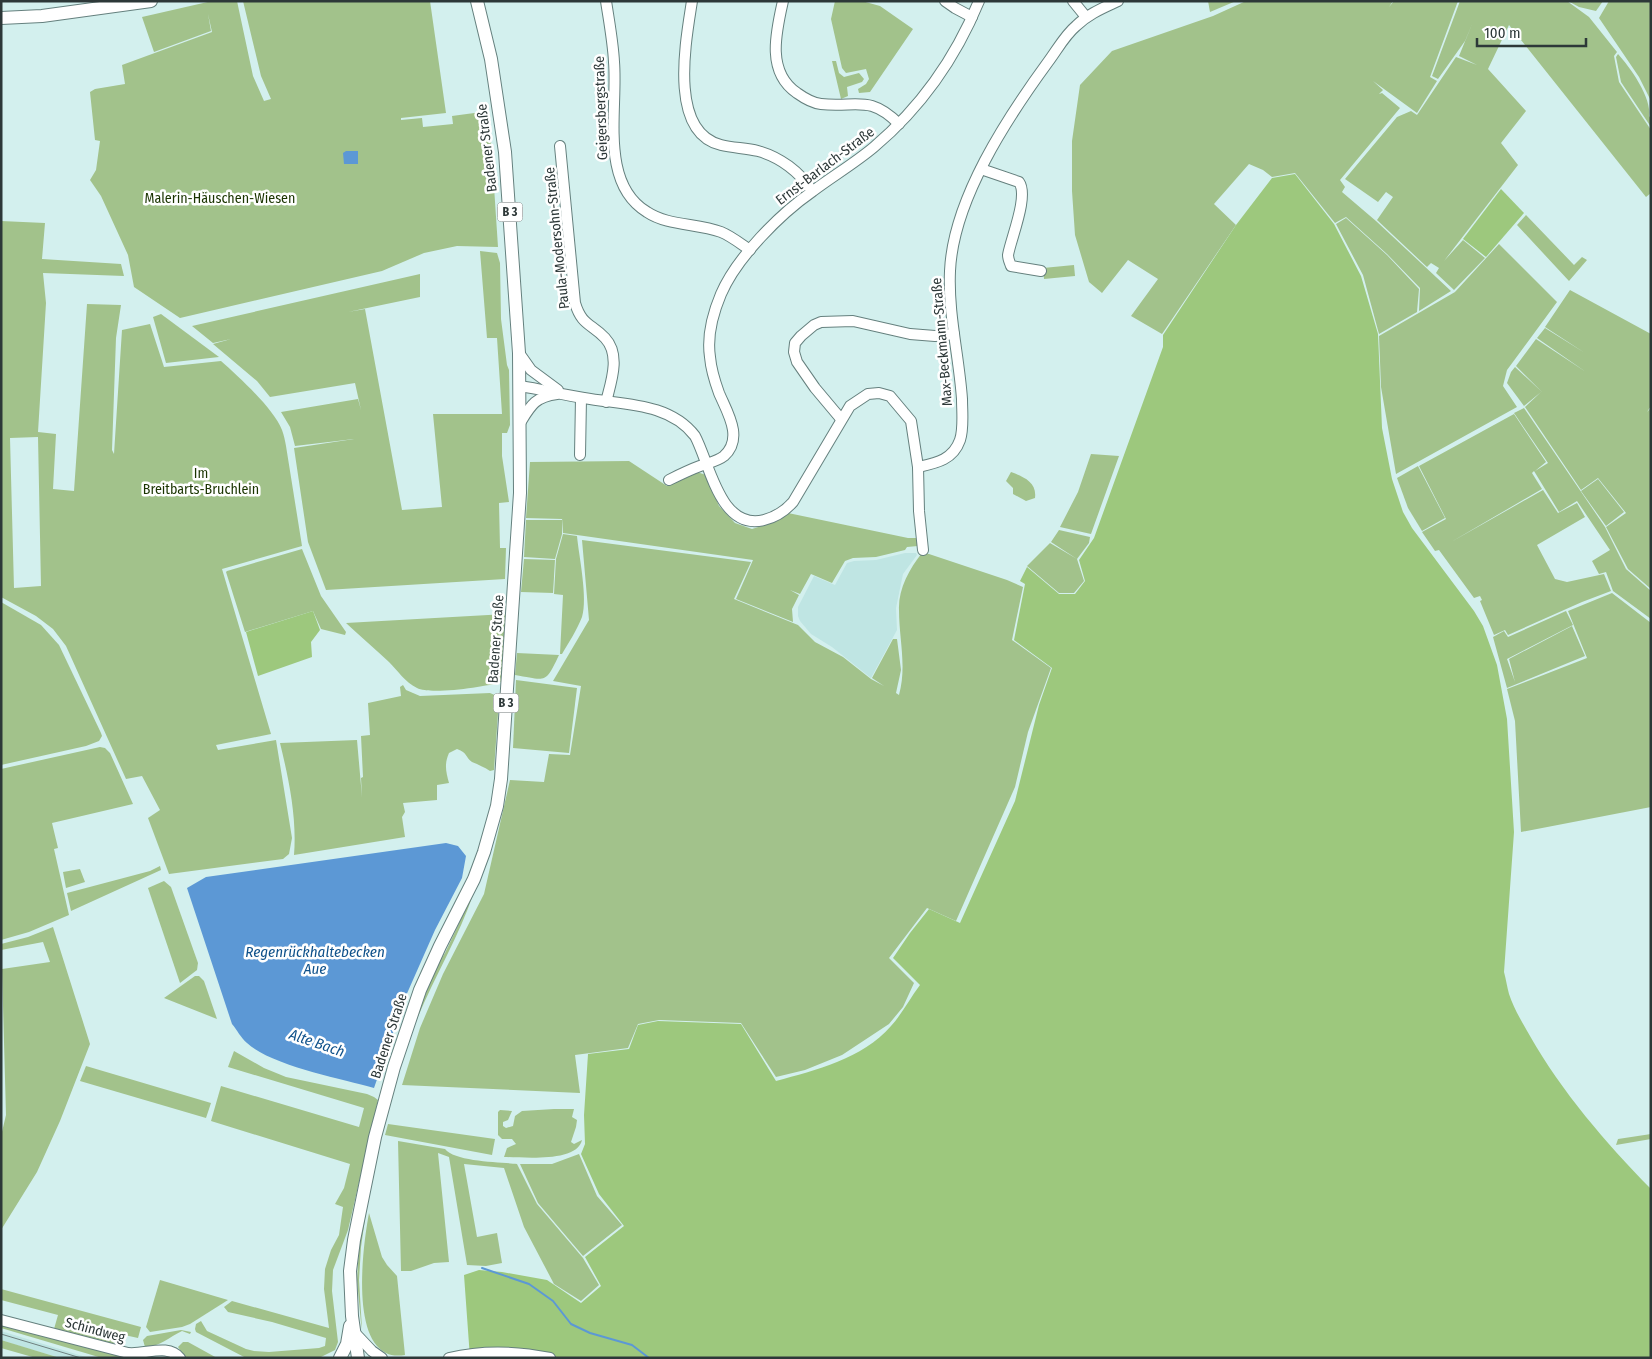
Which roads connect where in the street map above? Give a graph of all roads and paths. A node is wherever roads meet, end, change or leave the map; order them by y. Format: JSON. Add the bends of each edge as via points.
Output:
{"nodes":[{"id":1,"x":150,"y":1,"type":"edge"},
{"id":2,"x":477,"y":1,"type":"edge"},
{"id":3,"x":606,"y":1,"type":"edge"},
{"id":4,"x":692,"y":1,"type":"edge"},
{"id":5,"x":783,"y":1,"type":"edge"},
{"id":6,"x":945,"y":1,"type":"edge"},
{"id":7,"x":979,"y":1,"type":"edge"},
{"id":8,"x":1073,"y":1,"type":"edge"},
{"id":9,"x":1118,"y":1,"type":"edge"},
{"id":10,"x":972,"y":17,"type":"junction"},
{"id":11,"x":1086,"y":17,"type":"junction"},
{"id":12,"x":1,"y":18,"type":"edge"},
{"id":13,"x":899,"y":124,"type":"junction"},
{"id":14,"x":560,"y":146,"type":"dead end"},
{"id":15,"x":981,"y":169,"type":"junction"},
{"id":16,"x":812,"y":191,"type":"junction"},
{"id":17,"x":750,"y":250,"type":"junction"},
{"id":18,"x":1042,"y":271,"type":"dead end"},
{"id":19,"x":954,"y":334,"type":"junction"},
{"id":20,"x":519,"y":352,"type":"junction"},
{"id":21,"x":519,"y":386,"type":"junction"},
{"id":22,"x":562,"y":394,"type":"junction"},
{"id":23,"x":581,"y":398,"type":"junction"},
{"id":24,"x":606,"y":402,"type":"junction"},
{"id":25,"x":841,"y":419,"type":"junction"},
{"id":26,"x":520,"y":423,"type":"junction"},
{"id":27,"x":580,"y":456,"type":"dead end"},
{"id":28,"x":708,"y":463,"type":"junction"},
{"id":29,"x":918,"y":467,"type":"junction"},
{"id":30,"x":669,"y":480,"type":"dead end"},
{"id":31,"x":923,"y":550,"type":"dead end"},
{"id":32,"x":352,"y":1316,"type":"junction"},
{"id":33,"x":1,"y":1320,"type":"edge"},
{"id":34,"x":355,"y":1333,"type":"junction"},
{"id":35,"x":494,"y":1355,"type":"edge"},
{"id":36,"x":180,"y":1358,"type":"edge"},
{"id":37,"x":340,"y":1358,"type":"edge"},
{"id":38,"x":358,"y":1358,"type":"edge"},
{"id":39,"x":382,"y":1358,"type":"edge"},
{"id":40,"x":449,"y":1358,"type":"edge"},
{"id":41,"x":550,"y":1358,"type":"edge"}],
"edges":[{"from":1,"to":12,"type":"main road","via":[[42,16]]},
{"from":2,"to":20,"type":"main road","name":"Badener Straße","number":"B 3","via":[[491,59],[505,152]]},
{"from":3,"to":17,"type":"street","name":"Geigersbergstraße","via":[[614,61],[615,154],[626,192],[648,213],[720,232]]},
{"from":4,"to":16,"type":"street","via":[[684,78],[691,121],[704,138],[779,160],[807,182]]},
{"from":5,"to":13,"type":"street","via":[[776,59],[780,73],[793,90],[821,104],[874,106]]},
{"from":6,"to":10,"type":"street"},
{"from":7,"to":10,"type":"street","name":"Ernst-Barlach-Straße"},
{"from":8,"to":11,"type":"street"},
{"from":9,"to":11,"type":"street","name":"Max-Beckmann-Straße"},
{"from":10,"to":13,"type":"street","name":"Ernst-Barlach-Straße","via":[[924,97]]},
{"from":11,"to":15,"type":"street","name":"Max-Beckmann-Straße","via":[[1030,86]]},
{"from":13,"to":16,"type":"street","name":"Ernst-Barlach-Straße","via":[[855,162]]},
{"from":14,"to":24,"type":"street","name":"Paula-Modersohn-Straße","via":[[575,303],[583,321],[605,338],[612,350],[613,368]]},
{"from":15,"to":18,"type":"street","via":[[1021,184],[1023,195],[1008,257],[1011,266]]},
{"from":15,"to":19,"type":"street","name":"Max-Beckmann-Straße","via":[[954,244],[950,270]]},
{"from":16,"to":17,"type":"street","name":"Ernst-Barlach-Straße","via":[[780,217]]},
{"from":17,"to":28,"type":"street","name":"Ernst-Barlach-Straße","via":[[722,292],[711,330],[709,355],[734,434],[725,455]]},
{"from":19,"to":25,"type":"street","via":[[910,334],[853,321],[814,325],[800,336],[794,352],[815,388]]},
{"from":19,"to":29,"type":"street","name":"Max-Beckmann-Straße","via":[[961,395],[961,439],[947,458]]},
{"from":20,"to":21,"type":"main road","name":"Badener Straße","number":"B 3"},
{"from":20,"to":22,"type":"street","via":[[531,370]]},
{"from":21,"to":22,"type":"street"},
{"from":21,"to":26,"type":"main road","name":"Badener Straße","number":"B 3"},
{"from":22,"to":23,"type":"street"},
{"from":22,"to":26,"type":"street","via":[[539,398]]},
{"from":23,"to":24,"type":"street"},
{"from":23,"to":27,"type":"street"},
{"from":24,"to":28,"type":"street","via":[[642,406],[678,419],[695,436]]},
{"from":25,"to":28,"type":"street","via":[[793,502],[771,519],[756,522],[735,515],[719,494]]},
{"from":25,"to":29,"type":"street","via":[[850,406],[868,394],[890,396],[911,421]]},
{"from":26,"to":32,"type":"main road","name":"Badener Straße","number":"B 3","via":[[515,588],[497,806],[474,879],[420,990],[385,1096],[352,1258]]},
{"from":28,"to":30,"type":"street","name":"Ernst-Barlach-Straße"},
{"from":29,"to":31,"type":"street"},
{"from":32,"to":34,"type":"main road","name":"Badener Straße","number":"B 3"},
{"from":32,"to":37,"type":"main road","name":"Badener Straße","via":[[347,1344]]},
{"from":33,"to":36,"type":"street","name":"Schindweg","via":[[121,1351],[166,1350]]},
{"from":34,"to":38,"type":"main road","name":"Badener Straße","number":"B 3"},
{"from":34,"to":39,"type":"street"},
{"from":35,"to":40,"type":"street","via":[[472,1353]]},
{"from":35,"to":41,"type":"street"}]}
